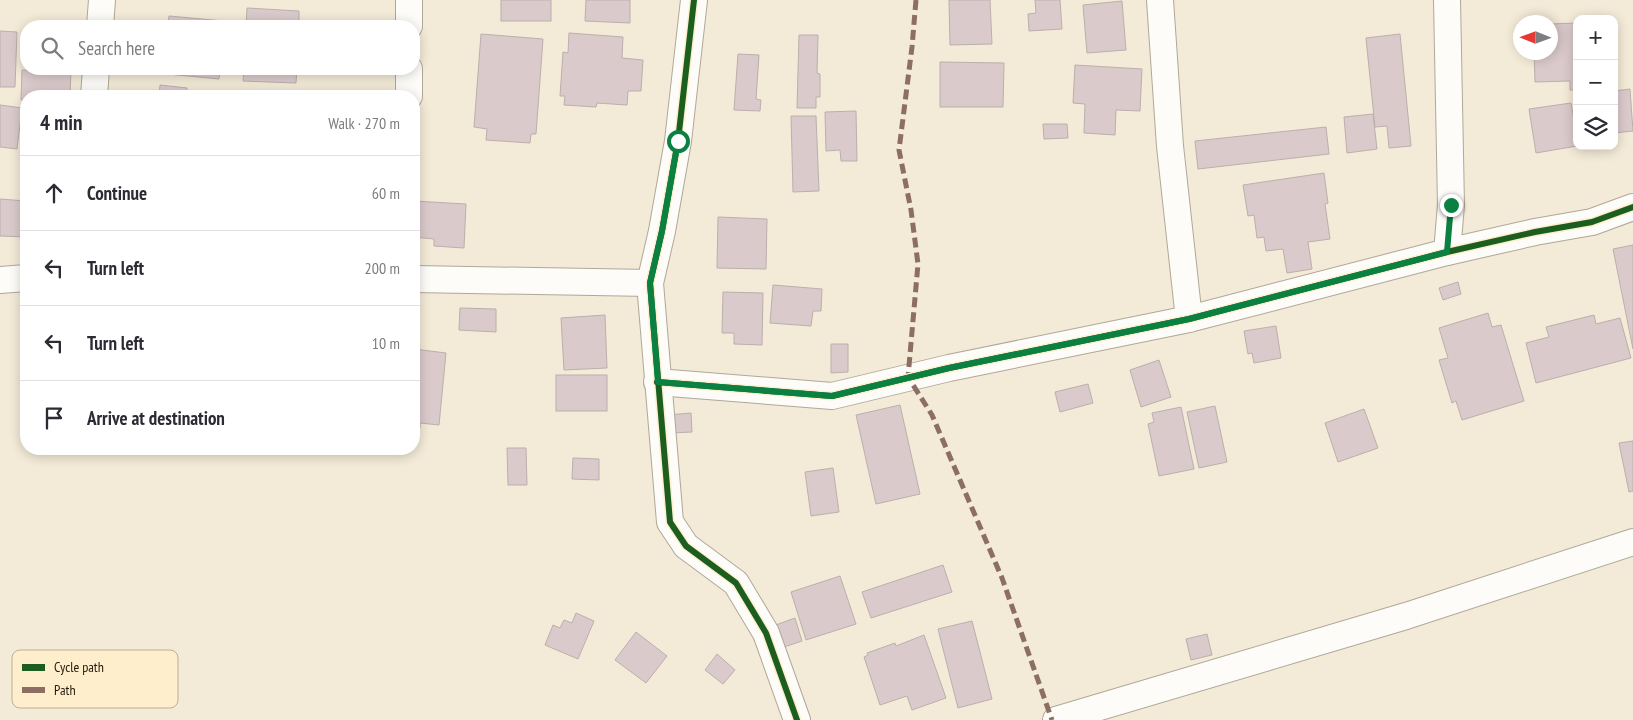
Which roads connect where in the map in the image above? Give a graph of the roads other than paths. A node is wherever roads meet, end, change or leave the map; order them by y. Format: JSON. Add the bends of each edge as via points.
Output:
{"nodes":[{"id":1,"x":102,"y":0,"type":"edge"},
{"id":2,"x":409,"y":0,"type":"edge"},
{"id":3,"x":694,"y":0,"type":"edge"},
{"id":4,"x":1160,"y":0,"type":"edge"},
{"id":5,"x":1447,"y":0,"type":"edge"},
{"id":6,"x":100,"y":20,"type":"edge"},
{"id":7,"x":409,"y":20,"type":"edge"},
{"id":8,"x":96,"y":75,"type":"edge"},
{"id":9,"x":410,"y":75,"type":"edge"},
{"id":10,"x":94,"y":90,"type":"edge"},
{"id":11,"x":409,"y":90,"type":"edge"},
{"id":12,"x":1633,"y":207,"type":"edge"},
{"id":13,"x":1447,"y":252,"type":"junction"},
{"id":14,"x":20,"y":278,"type":"edge"},
{"id":15,"x":420,"y":279,"type":"edge"},
{"id":16,"x":0,"y":280,"type":"edge"},
{"id":17,"x":650,"y":283,"type":"junction"},
{"id":18,"x":1189,"y":319,"type":"junction"},
{"id":19,"x":658,"y":382,"type":"junction"},
{"id":20,"x":1633,"y":542,"type":"edge"},
{"id":21,"x":797,"y":720,"type":"edge"},
{"id":22,"x":1056,"y":720,"type":"edge"}],
"edges":[{"from":1,"to":6,"type":"street"},
{"from":2,"to":7,"type":"street"},
{"from":3,"to":17,"type":"street","via":[[678,141]]},
{"from":4,"to":18,"type":"street","via":[[1170,146]]},
{"from":5,"to":13,"type":"street","via":[[1451,205]]},
{"from":8,"to":10,"type":"street"},
{"from":9,"to":11,"type":"street"},
{"from":12,"to":13,"type":"street","via":[[1592,222]]},
{"from":13,"to":18,"type":"street"},
{"from":14,"to":16,"type":"street"},
{"from":15,"to":17,"type":"street"},
{"from":17,"to":19,"type":"street"},
{"from":18,"to":19,"type":"street","via":[[949,368],[832,396]]},
{"from":19,"to":21,"type":"street","via":[[670,522],[686,546],[736,583],[766,633]]},
{"from":20,"to":22,"type":"street","via":[[1406,616]]}]}
